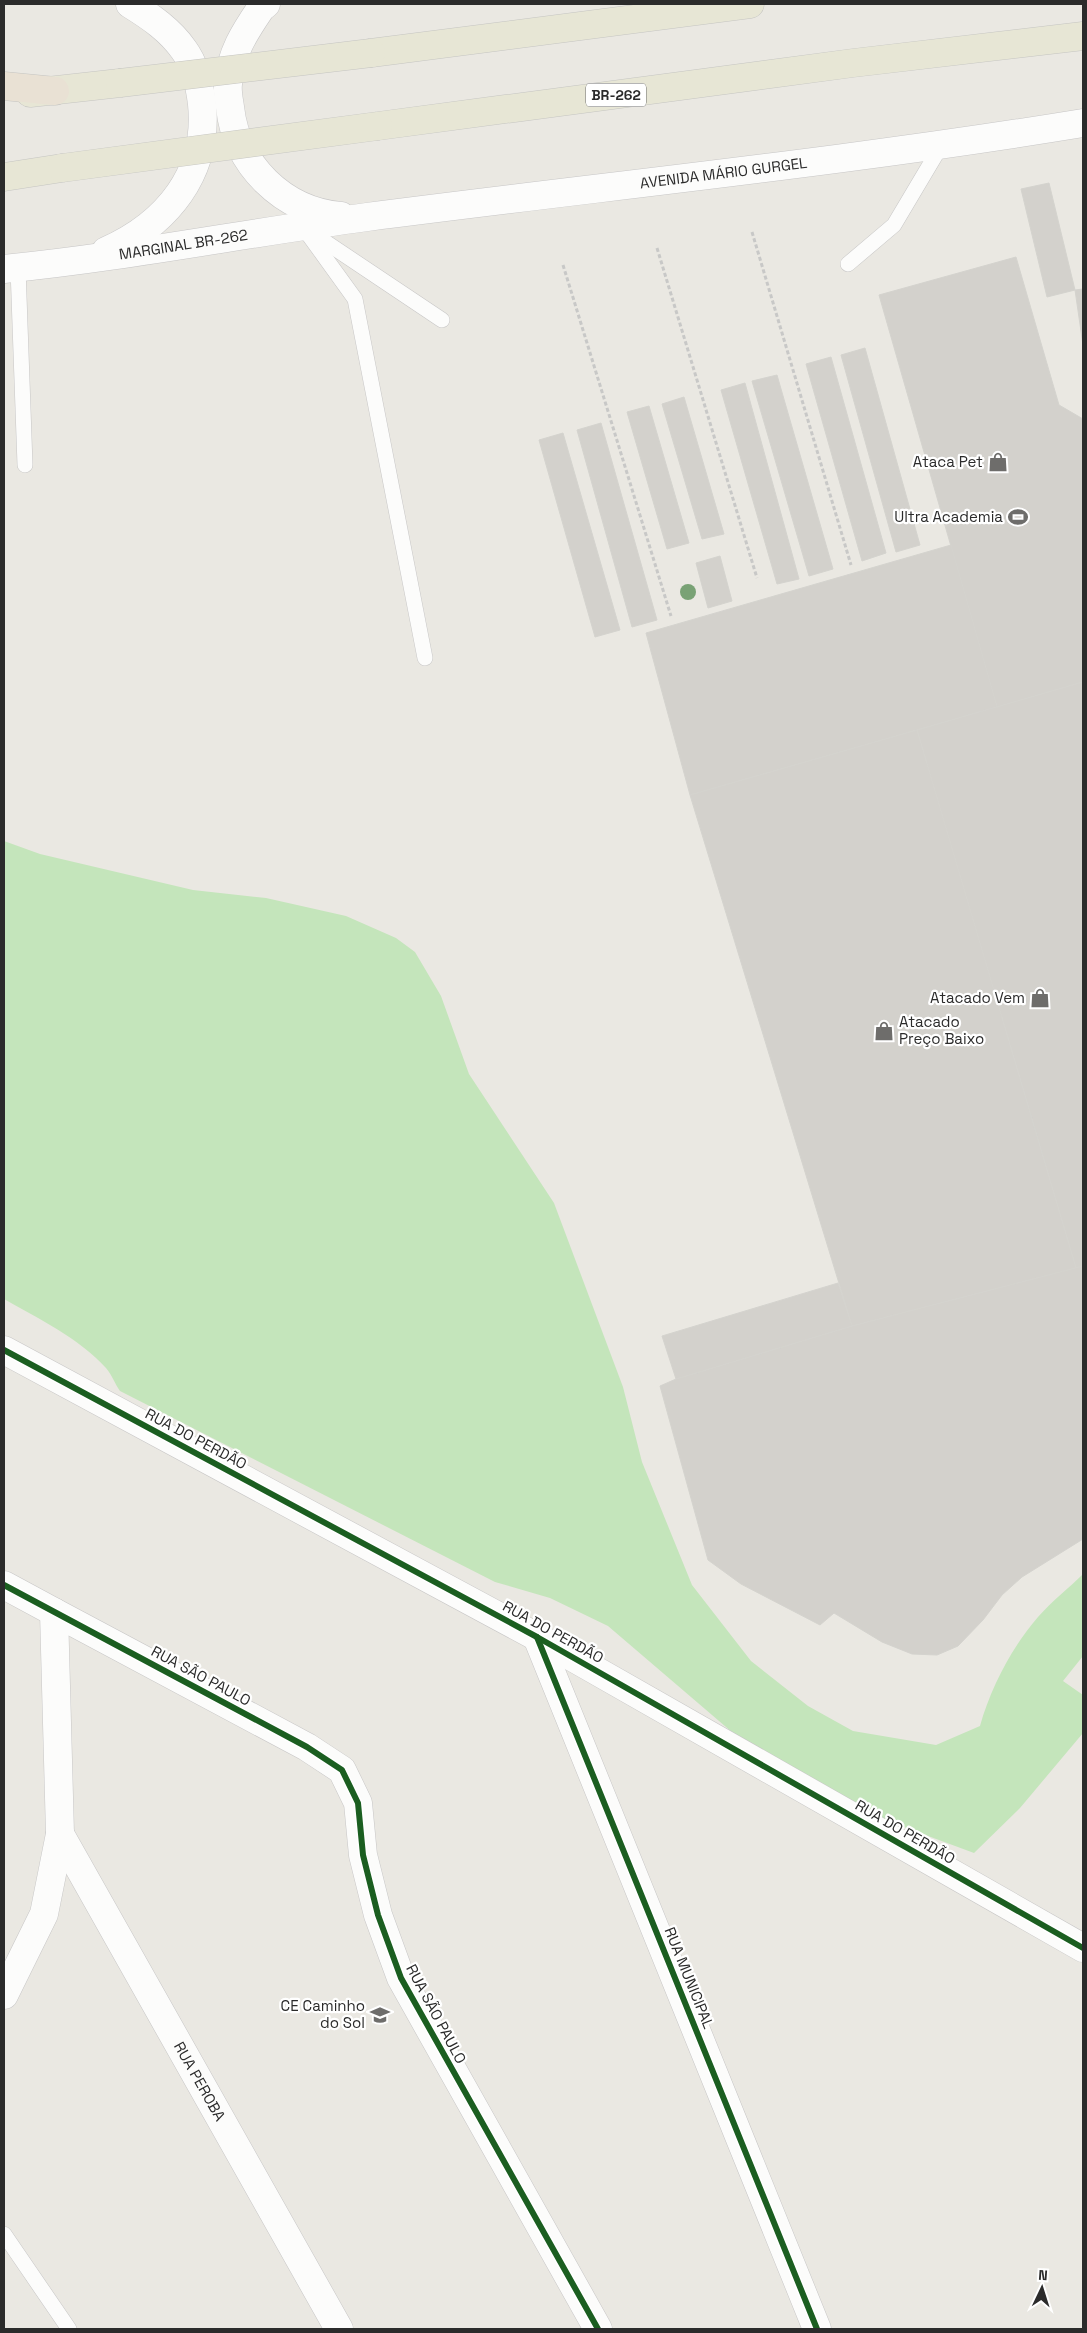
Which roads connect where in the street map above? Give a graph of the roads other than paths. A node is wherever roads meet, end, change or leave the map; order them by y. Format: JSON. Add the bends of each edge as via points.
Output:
{"nodes":[{"id":1,"x":130,"y":4,"type":"edge"},
{"id":2,"x":266,"y":4,"type":"edge"},
{"id":3,"x":750,"y":4,"type":"edge"},
{"id":4,"x":1083,"y":36,"type":"edge"},
{"id":5,"x":4,"y":86,"type":"edge"},
{"id":6,"x":55,"y":91,"type":"junction"},
{"id":7,"x":4,"y":95,"type":"edge"},
{"id":8,"x":1083,"y":123,"type":"edge"},
{"id":9,"x":941,"y":146,"type":"junction"},
{"id":10,"x":4,"y":177,"type":"edge"},
{"id":11,"x":364,"y":218,"type":"junction"},
{"id":12,"x":302,"y":227,"type":"junction"},
{"id":13,"x":84,"y":261,"type":"junction"},
{"id":14,"x":848,"y":264,"type":"dead end"},
{"id":15,"x":11,"y":268,"type":"edge"},
{"id":16,"x":442,"y":320,"type":"dead end"},
{"id":17,"x":25,"y":465,"type":"dead end"},
{"id":18,"x":425,"y":658,"type":"dead end"},
{"id":19,"x":4,"y":1350,"type":"edge"},
{"id":20,"x":4,"y":1585,"type":"edge"},
{"id":21,"x":54,"y":1612,"type":"junction"},
{"id":22,"x":538,"y":1637,"type":"junction"},
{"id":23,"x":60,"y":1834,"type":"junction"},
{"id":24,"x":1083,"y":1948,"type":"edge"},
{"id":25,"x":4,"y":1995,"type":"edge"},
{"id":26,"x":4,"y":2234,"type":"edge"},
{"id":27,"x":69,"y":2329,"type":"edge"},
{"id":28,"x":339,"y":2329,"type":"edge"},
{"id":29,"x":598,"y":2329,"type":"edge"},
{"id":30,"x":817,"y":2329,"type":"edge"}],
"edges":[{"from":1,"to":13,"type":"street","via":[[160,22],[185,52],[200,88],[204,126],[196,164],[178,198],[150,224],[121,244]]},
{"from":2,"to":11,"type":"street","via":[[238,43],[228,85],[232,128],[251,167],[282,196],[322,214]]},
{"from":3,"to":6,"type":"main road","bridge":true},
{"from":4,"to":10,"type":"main road","number":"BR-262","bridge":true,"via":[[853,63]]},
{"from":5,"to":6,"type":"highway"},
{"from":6,"to":7,"type":"main road"},
{"from":8,"to":9,"type":"street","name":"AVENIDA MÁRIO GURGEL"},
{"from":9,"to":11,"type":"street","name":"AVENIDA MÁRIO GURGEL"},
{"from":9,"to":14,"type":"lane","via":[[894,225]]},
{"from":11,"to":12,"type":"street","name":"MARGINAL BR-262"},
{"from":12,"to":13,"type":"street","name":"MARGINAL BR-262"},
{"from":12,"to":16,"type":"lane"},
{"from":12,"to":18,"type":"lane","via":[[355,299]]},
{"from":13,"to":15,"type":"street","name":"MARGINAL BR-262"},
{"from":15,"to":17,"type":"lane"},
{"from":19,"to":22,"type":"street","name":"RUA DO PERDÃO"},
{"from":20,"to":21,"type":"street","name":"RUA SÃO PAULO"},
{"from":21,"to":23,"type":"street"},
{"from":21,"to":29,"type":"street","name":"RUA SÃO PAULO","via":[[307,1747],[342,1770],[358,1803],[363,1856],[378,1915],[401,1978]]},
{"from":22,"to":24,"type":"street","name":"RUA DO PERDÃO"},
{"from":22,"to":30,"type":"street","name":"RUA MUNICIPAL"},
{"from":23,"to":25,"type":"street","via":[[44,1914]]},
{"from":23,"to":28,"type":"street","name":"RUA PEROBA"},
{"from":26,"to":27,"type":"lane"}]}
